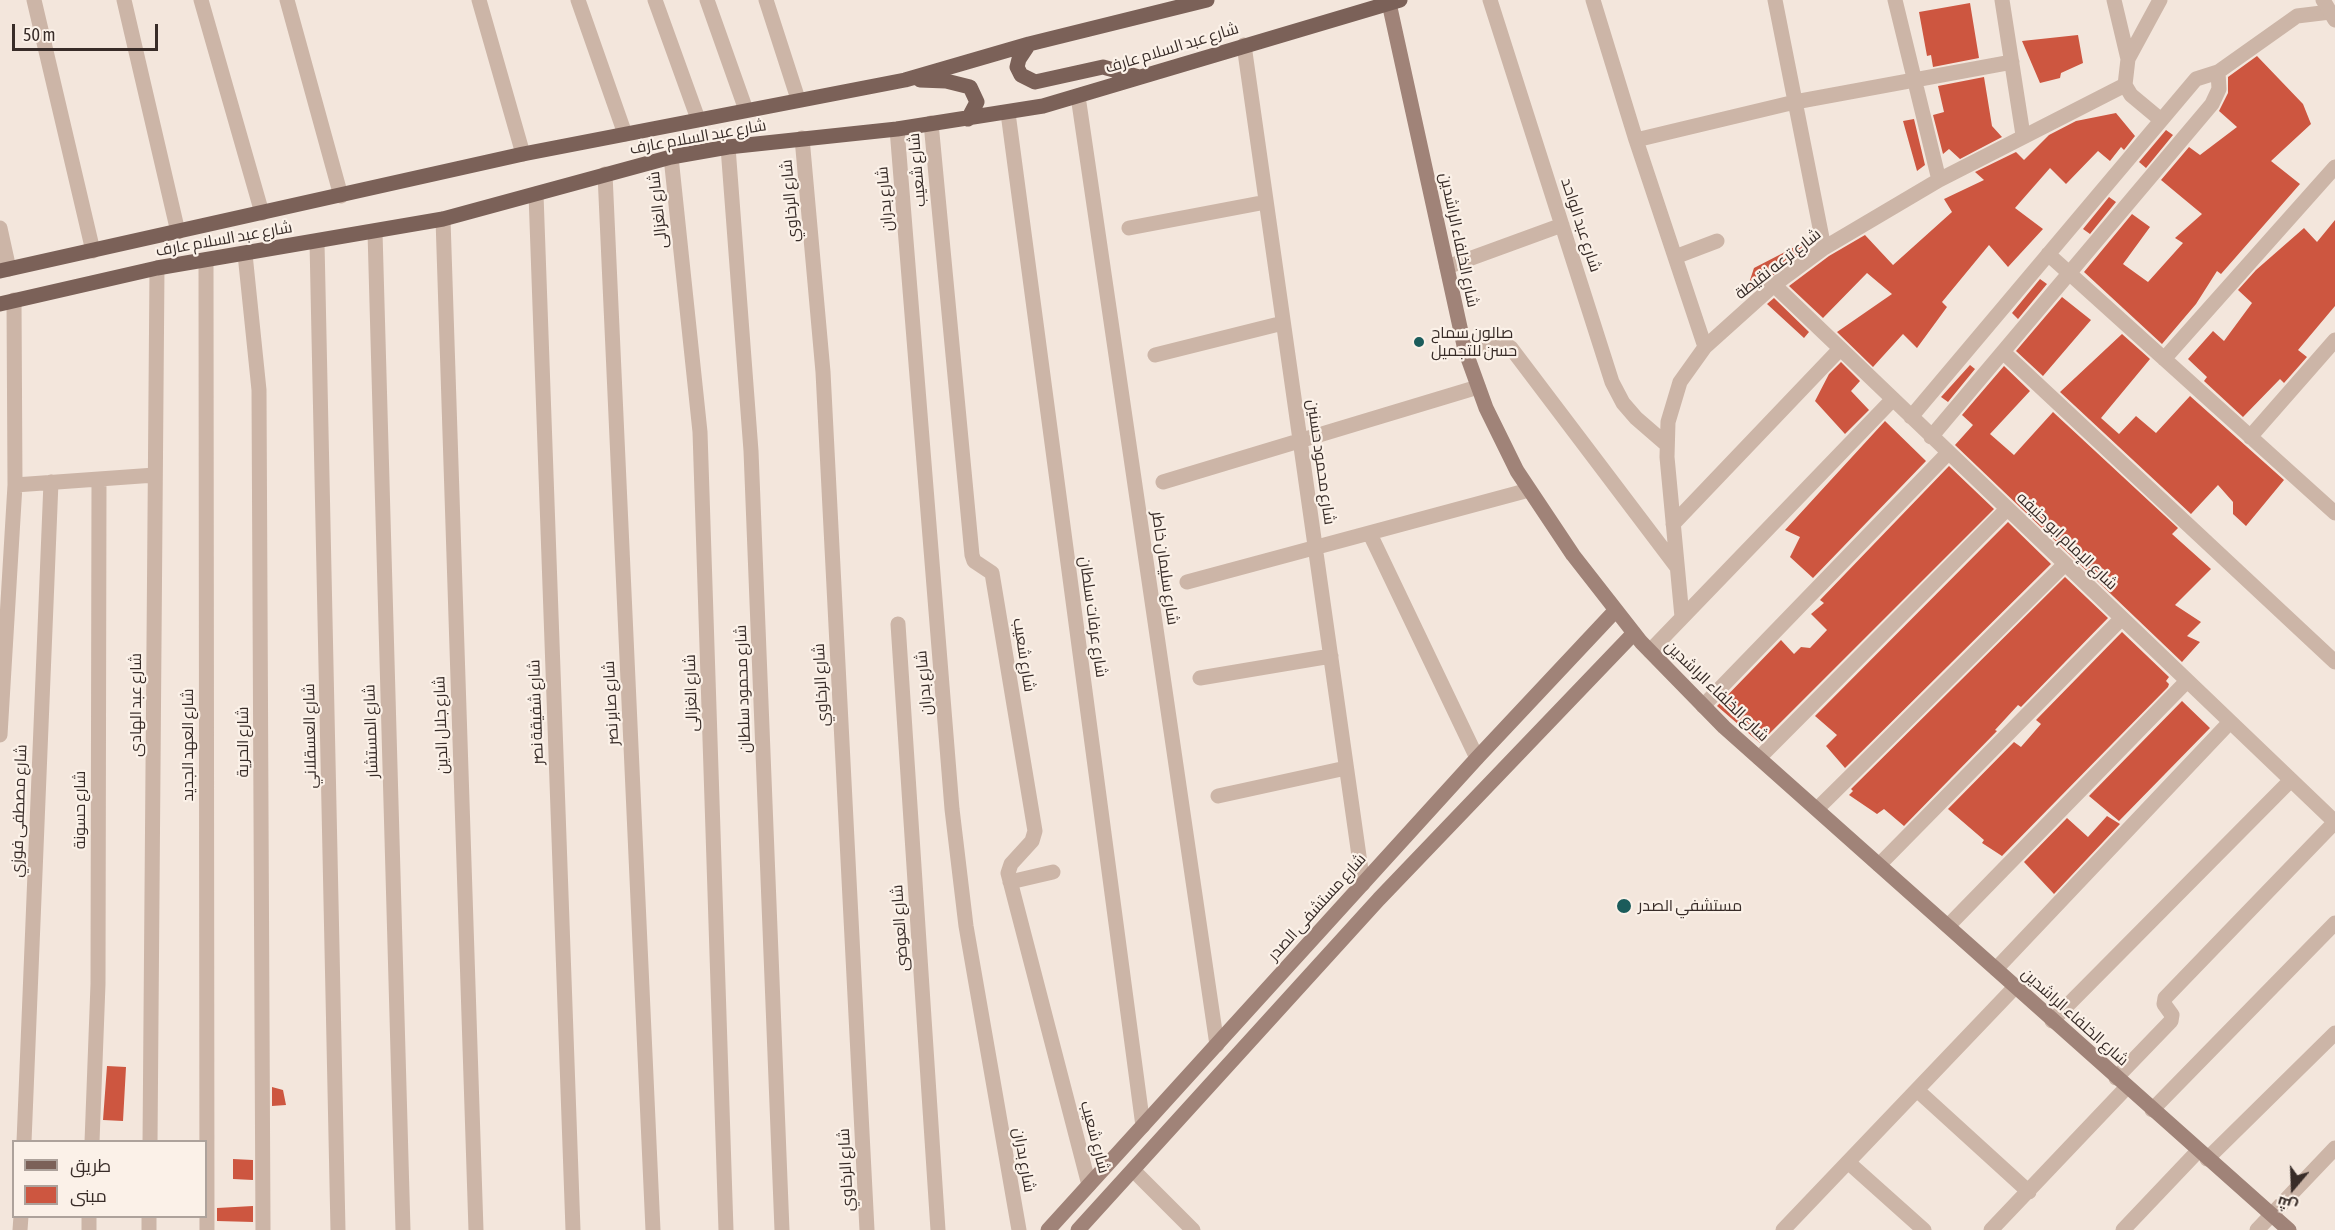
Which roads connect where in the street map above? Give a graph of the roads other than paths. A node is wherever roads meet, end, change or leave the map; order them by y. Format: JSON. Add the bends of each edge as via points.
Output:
{"nodes":[{"id":1,"x":34,"y":0,"type":"edge"},
{"id":2,"x":124,"y":0,"type":"edge"},
{"id":3,"x":201,"y":0,"type":"edge"},
{"id":4,"x":287,"y":0,"type":"edge"},
{"id":5,"x":479,"y":0,"type":"edge"},
{"id":6,"x":578,"y":0,"type":"edge"},
{"id":7,"x":656,"y":0,"type":"edge"},
{"id":8,"x":707,"y":0,"type":"edge"},
{"id":9,"x":766,"y":0,"type":"edge"},
{"id":10,"x":1207,"y":0,"type":"edge"},
{"id":11,"x":1490,"y":0,"type":"edge"},
{"id":12,"x":1593,"y":0,"type":"edge"},
{"id":13,"x":1775,"y":0,"type":"edge"},
{"id":14,"x":1895,"y":0,"type":"edge"},
{"id":15,"x":2002,"y":0,"type":"edge"},
{"id":16,"x":2114,"y":0,"type":"edge"},
{"id":17,"x":2160,"y":0,"type":"edge"},
{"id":18,"x":1395,"y":1,"type":"edge"},
{"id":19,"x":2329,"y":11,"type":"edge"},
{"id":20,"x":1029,"y":44,"type":"junction"},
{"id":21,"x":1244,"y":45,"type":"junction"},
{"id":22,"x":2128,"y":59,"type":"junction"},
{"id":23,"x":2012,"y":62,"type":"junction"},
{"id":24,"x":2218,"y":72,"type":"junction"},
{"id":25,"x":1139,"y":77,"type":"junction"},
{"id":26,"x":904,"y":80,"type":"junction"},
{"id":27,"x":1913,"y":80,"type":"junction"},
{"id":28,"x":2125,"y":85,"type":"junction"},
{"id":29,"x":1078,"y":96,"type":"junction"},
{"id":30,"x":798,"y":99,"type":"junction"},
{"id":31,"x":1795,"y":102,"type":"junction"},
{"id":32,"x":746,"y":110,"type":"junction"},
{"id":33,"x":1008,"y":113,"type":"junction"},
{"id":34,"x":968,"y":118,"type":"junction"},
{"id":35,"x":698,"y":119,"type":"junction"},
{"id":36,"x":2161,"y":120,"type":"junction"},
{"id":37,"x":931,"y":123,"type":"junction"},
{"id":38,"x":897,"y":129,"type":"junction"},
{"id":39,"x":625,"y":134,"type":"junction"},
{"id":40,"x":2023,"y":135,"type":"junction"},
{"id":41,"x":802,"y":138,"type":"junction"},
{"id":42,"x":1636,"y":140,"type":"junction"},
{"id":43,"x":728,"y":147,"type":"junction"},
{"id":44,"x":523,"y":154,"type":"junction"},
{"id":45,"x":671,"y":157,"type":"junction"},
{"id":46,"x":2335,"y":167,"type":"edge"},
{"id":47,"x":605,"y":174,"type":"junction"},
{"id":48,"x":1939,"y":180,"type":"junction"},
{"id":49,"x":536,"y":194,"type":"junction"},
{"id":50,"x":341,"y":196,"type":"junction"},
{"id":51,"x":1266,"y":202,"type":"junction"},
{"id":52,"x":262,"y":213,"type":"junction"},
{"id":53,"x":443,"y":219,"type":"junction"},
{"id":54,"x":1562,"y":225,"type":"junction"},
{"id":55,"x":0,"y":228,"type":"edge"},
{"id":56,"x":1129,"y":228,"type":"dead end"},
{"id":57,"x":178,"y":232,"type":"junction"},
{"id":58,"x":375,"y":232,"type":"junction"},
{"id":59,"x":1717,"y":241,"type":"dead end"},
{"id":60,"x":317,"y":242,"type":"junction"},
{"id":61,"x":1824,"y":248,"type":"junction"},
{"id":62,"x":93,"y":250,"type":"junction"},
{"id":63,"x":245,"y":254,"type":"junction"},
{"id":64,"x":2048,"y":254,"type":"junction"},
{"id":65,"x":1675,"y":257,"type":"junction"},
{"id":66,"x":206,"y":260,"type":"junction"},
{"id":67,"x":1447,"y":267,"type":"junction"},
{"id":68,"x":157,"y":268,"type":"junction"},
{"id":69,"x":5,"y":270,"type":"edge"},
{"id":70,"x":2069,"y":273,"type":"junction"},
{"id":71,"x":1774,"y":285,"type":"junction"},
{"id":72,"x":7,"y":302,"type":"edge"},
{"id":73,"x":1283,"y":323,"type":"junction"},
{"id":74,"x":2333,"y":346,"type":"edge"},
{"id":75,"x":1705,"y":347,"type":"junction"},
{"id":76,"x":1840,"y":348,"type":"junction"},
{"id":77,"x":1465,"y":350,"type":"junction"},
{"id":78,"x":2003,"y":352,"type":"junction"},
{"id":79,"x":1155,"y":355,"type":"dead end"},
{"id":80,"x":2164,"y":359,"type":"junction"},
{"id":81,"x":1478,"y":387,"type":"junction"},
{"id":82,"x":1893,"y":399,"type":"junction"},
{"id":83,"x":1911,"y":417,"type":"junction"},
{"id":84,"x":2250,"y":436,"type":"junction"},
{"id":85,"x":1931,"y":437,"type":"junction"},
{"id":86,"x":1300,"y":441,"type":"junction"},
{"id":87,"x":1666,"y":444,"type":"junction"},
{"id":88,"x":1948,"y":453,"type":"junction"},
{"id":89,"x":155,"y":475,"type":"junction"},
{"id":90,"x":99,"y":479,"type":"junction"},
{"id":91,"x":51,"y":482,"type":"junction"},
{"id":92,"x":1163,"y":482,"type":"dead end"},
{"id":93,"x":15,"y":485,"type":"junction"},
{"id":94,"x":1530,"y":490,"type":"junction"},
{"id":95,"x":2007,"y":509,"type":"junction"},
{"id":96,"x":2335,"y":513,"type":"edge"},
{"id":97,"x":1673,"y":524,"type":"junction"},
{"id":98,"x":1370,"y":534,"type":"junction"},
{"id":99,"x":1315,"y":549,"type":"junction"},
{"id":100,"x":2065,"y":564,"type":"junction"},
{"id":101,"x":1676,"y":566,"type":"junction"},
{"id":102,"x":1187,"y":582,"type":"dead end"},
{"id":103,"x":1616,"y":611,"type":"junction"},
{"id":104,"x":1682,"y":617,"type":"junction"},
{"id":105,"x":2122,"y":618,"type":"junction"},
{"id":106,"x":898,"y":624,"type":"dead end"},
{"id":107,"x":1634,"y":633,"type":"junction"},
{"id":108,"x":1650,"y":651,"type":"junction"},
{"id":109,"x":1331,"y":656,"type":"junction"},
{"id":110,"x":2335,"y":662,"type":"edge"},
{"id":111,"x":1200,"y":678,"type":"dead end"},
{"id":112,"x":2187,"y":681,"type":"junction"},
{"id":113,"x":1703,"y":706,"type":"junction"},
{"id":114,"x":2230,"y":722,"type":"junction"},
{"id":115,"x":0,"y":735,"type":"edge"},
{"id":116,"x":1477,"y":758,"type":"junction"},
{"id":117,"x":1759,"y":758,"type":"junction"},
{"id":118,"x":1346,"y":768,"type":"junction"},
{"id":119,"x":2290,"y":780,"type":"junction"},
{"id":120,"x":1218,"y":796,"type":"dead end"},
{"id":121,"x":1817,"y":809,"type":"junction"},
{"id":122,"x":2335,"y":822,"type":"edge"},
{"id":123,"x":1879,"y":865,"type":"junction"},
{"id":124,"x":1053,"y":872,"type":"dead end"},
{"id":125,"x":1010,"y":882,"type":"junction"},
{"id":126,"x":1364,"y":884,"type":"junction"},
{"id":127,"x":2335,"y":923,"type":"edge"},
{"id":128,"x":1948,"y":926,"type":"junction"},
{"id":129,"x":1996,"y":969,"type":"junction"},
{"id":130,"x":2015,"y":987,"type":"junction"},
{"id":131,"x":2052,"y":1021,"type":"junction"},
{"id":132,"x":2335,"y":1033,"type":"edge"},
{"id":133,"x":1217,"y":1045,"type":"junction"},
{"id":134,"x":2121,"y":1083,"type":"junction"},
{"id":135,"x":1917,"y":1090,"type":"junction"},
{"id":136,"x":2152,"y":1110,"type":"junction"},
{"id":137,"x":1143,"y":1126,"type":"junction"},
{"id":138,"x":24,"y":1140,"type":"edge"},
{"id":139,"x":92,"y":1140,"type":"edge"},
{"id":140,"x":150,"y":1140,"type":"edge"},
{"id":141,"x":207,"y":1140,"type":"edge"},
{"id":142,"x":2335,"y":1148,"type":"edge"},
{"id":143,"x":2203,"y":1155,"type":"junction"},
{"id":144,"x":1849,"y":1163,"type":"junction"},
{"id":145,"x":1133,"y":1170,"type":"junction"},
{"id":146,"x":1089,"y":1185,"type":"junction"},
{"id":147,"x":2029,"y":1192,"type":"junction"},
{"id":148,"x":2271,"y":1215,"type":"junction"},
{"id":149,"x":1080,"y":1229,"type":"edge"},
{"id":150,"x":263,"y":1230,"type":"edge"},
{"id":151,"x":338,"y":1230,"type":"edge"},
{"id":152,"x":403,"y":1230,"type":"edge"},
{"id":153,"x":476,"y":1230,"type":"edge"},
{"id":154,"x":573,"y":1230,"type":"edge"},
{"id":155,"x":652,"y":1230,"type":"edge"},
{"id":156,"x":726,"y":1230,"type":"edge"},
{"id":157,"x":782,"y":1230,"type":"edge"},
{"id":158,"x":867,"y":1230,"type":"edge"},
{"id":159,"x":938,"y":1230,"type":"edge"},
{"id":160,"x":1018,"y":1230,"type":"edge"},
{"id":161,"x":1048,"y":1230,"type":"edge"},
{"id":162,"x":1192,"y":1230,"type":"edge"},
{"id":163,"x":1784,"y":1230,"type":"edge"},
{"id":164,"x":1924,"y":1230,"type":"edge"},
{"id":165,"x":1991,"y":1230,"type":"edge"},
{"id":166,"x":2123,"y":1230,"type":"edge"},
{"id":167,"x":2257,"y":1230,"type":"edge"},
{"id":168,"x":2289,"y":1230,"type":"edge"}],
"edges":[{"from":1,"to":62,"type":"street"},
{"from":2,"to":57,"type":"street"},
{"from":3,"to":52,"type":"street"},
{"from":4,"to":50,"type":"street"},
{"from":5,"to":44,"type":"street"},
{"from":6,"to":39,"type":"street"},
{"from":7,"to":35,"type":"street"},
{"from":8,"to":32,"type":"street"},
{"from":9,"to":30,"type":"street"},
{"from":10,"to":20,"type":"main road","name":"شارع عبد السلام عارف"},
{"from":11,"to":54,"type":"street","name":"شارع عبد الواحد"},
{"from":12,"to":42,"type":"street"},
{"from":13,"to":31,"type":"street"},
{"from":14,"to":27,"type":"street"},
{"from":15,"to":23,"type":"street"},
{"from":16,"to":22,"type":"street"},
{"from":17,"to":22,"type":"street"},
{"from":18,"to":21,"type":"main road","name":"شارع عبد السلام عارف"},
{"from":18,"to":67,"type":"main road","name":"شارع الخلفاء الراشدين"},
{"from":19,"to":24,"type":"street","via":[[2308,13],[2287,22]]},
{"from":20,"to":25,"type":"main road","via":[[1017,67],[1027,80],[1043,81],[1103,67]]},
{"from":20,"to":26,"type":"main road","name":"شارع عبد السلام عارف"},
{"from":21,"to":25,"type":"main road","name":"شارع عبد السلام عارف"},
{"from":21,"to":51,"type":"street","name":"شارع محمود حسنين"},
{"from":22,"to":28,"type":"street"},
{"from":23,"to":27,"type":"street"},
{"from":23,"to":40,"type":"street"},
{"from":24,"to":36,"type":"street","via":[[2196,79]]},
{"from":24,"to":70,"type":"street","via":[[2219,89],[2212,104]]},
{"from":25,"to":29,"type":"main road","name":"شارع عبد السلام عارف"},
{"from":26,"to":30,"type":"main road","name":"شارع عبد السلام عارف"},
{"from":26,"to":34,"type":"main road","via":[[946,81],[970,87],[977,102]]},
{"from":27,"to":31,"type":"street"},
{"from":27,"to":48,"type":"street"},
{"from":28,"to":36,"type":"street"},
{"from":28,"to":40,"type":"street","name":"شارع ترعه نقيطة"},
{"from":29,"to":33,"type":"main road","name":"شارع عبد السلام عارف"},
{"from":29,"to":133,"type":"street","name":"شارع سليمان خاطر"},
{"from":30,"to":32,"type":"main road","name":"شارع عبد السلام عارف"},
{"from":31,"to":42,"type":"street"},
{"from":31,"to":61,"type":"street"},
{"from":32,"to":35,"type":"main road","name":"شارع عبد السلام عارف"},
{"from":33,"to":34,"type":"main road","name":"شارع عبد السلام عارف"},
{"from":33,"to":137,"type":"street","name":"شارع عرفات سلطان"},
{"from":34,"to":37,"type":"main road","name":"شارع عبد السلام عارف"},
{"from":35,"to":39,"type":"main road","name":"شارع عبد السلام عارف"},
{"from":36,"to":64,"type":"street"},
{"from":37,"to":38,"type":"main road","name":"شارع عبد السلام عارف"},
{"from":37,"to":125,"type":"street","name":"شارع شعيب","via":[[972,555],[974,561],[992,573],[1035,831],[1032,841],[1009,868]]},
{"from":38,"to":41,"type":"main road","name":"شارع عبد السلام عارف"},
{"from":38,"to":160,"type":"street","name":"شارع بدران","via":[[954,821],[967,938]]},
{"from":39,"to":44,"type":"main road","name":"شارع عبد السلام عارف"},
{"from":40,"to":48,"type":"street","name":"شارع ترعه نقيطة"},
{"from":41,"to":43,"type":"main road","name":"شارع عبد السلام عارف"},
{"from":41,"to":158,"type":"street","name":"شارع الرخاوي","via":[[823,372]]},
{"from":42,"to":65,"type":"street"},
{"from":43,"to":45,"type":"main road","name":"شارع عبد السلام عارف"},
{"from":43,"to":157,"type":"street","name":"شارع محمود سلطان","via":[[751,451]]},
{"from":44,"to":50,"type":"main road","name":"شارع عبد السلام عارف"},
{"from":45,"to":47,"type":"main road","name":"شارع عبد السلام عارف"},
{"from":45,"to":156,"type":"street","name":"شارع الغزالى","via":[[700,432]]},
{"from":46,"to":80,"type":"street"},
{"from":47,"to":49,"type":"main road","name":"شارع عبد السلام عارف"},
{"from":47,"to":155,"type":"street","name":"شارع صابر نصر"},
{"from":48,"to":61,"type":"street","name":"شارع ترعه نقيطة"},
{"from":49,"to":53,"type":"main road","name":"شارع عبد السلام عارف"},
{"from":49,"to":154,"type":"street","name":"شارع شفيقة نصر"},
{"from":50,"to":52,"type":"main road","name":"شارع عبد السلام عارف"},
{"from":51,"to":56,"type":"street"},
{"from":51,"to":73,"type":"street","name":"شارع محمود حسنين"},
{"from":52,"to":57,"type":"main road","name":"شارع عبد السلام عارف"},
{"from":53,"to":58,"type":"main road","name":"شارع عبد السلام عارف"},
{"from":53,"to":153,"type":"street","name":"شارع جلال الدين"},
{"from":54,"to":67,"type":"street"},
{"from":54,"to":87,"type":"street","name":"شارع عبد الواحد","via":[[1612,382],[1636,418]]},
{"from":55,"to":69,"type":"street"},
{"from":57,"to":62,"type":"main road","name":"شارع عبد السلام عارف"},
{"from":58,"to":60,"type":"main road","name":"شارع عبد السلام عارف"},
{"from":58,"to":152,"type":"street","name":"شارع المستشار"},
{"from":59,"to":65,"type":"street"},
{"from":60,"to":63,"type":"main road","name":"شارع عبد السلام عارف"},
{"from":60,"to":151,"type":"street","name":"شارع العسقلاني"},
{"from":61,"to":71,"type":"street","name":"شارع ترعه نقيطة"},
{"from":62,"to":69,"type":"main road","name":"شارع عبد السلام عارف"},
{"from":63,"to":66,"type":"main road","name":"شارع عبد السلام عارف"},
{"from":63,"to":150,"type":"street","name":"شارع الحرية","via":[[259,390]]},
{"from":64,"to":70,"type":"street"},
{"from":64,"to":83,"type":"street"},
{"from":65,"to":75,"type":"street"},
{"from":66,"to":68,"type":"main road","name":"شارع عبد السلام عارف"},
{"from":66,"to":141,"type":"street","name":"شارع العهد الجديد"},
{"from":67,"to":77,"type":"main road","name":"شارع الخلفاء الراشدين"},
{"from":68,"to":72,"type":"main road","name":"شارع عبد السلام عارف"},
{"from":68,"to":89,"type":"street","name":"شارع عبد الهادى"},
{"from":70,"to":78,"type":"street"},
{"from":70,"to":80,"type":"street"},
{"from":71,"to":75,"type":"street","name":"شارع ترعه نقيطة"},
{"from":71,"to":76,"type":"street","name":"شارع الإمام ابو حنيفه"},
{"from":72,"to":93,"type":"street"},
{"from":73,"to":79,"type":"street"},
{"from":73,"to":86,"type":"street","name":"شارع محمود حسنين"},
{"from":74,"to":84,"type":"street"},
{"from":75,"to":87,"type":"street","name":"شارع ترعه نقيطة","via":[[1680,382],[1670,412]]},
{"from":76,"to":82,"type":"street","name":"شارع الإمام ابو حنيفه"},
{"from":76,"to":97,"type":"street"},
{"from":77,"to":81,"type":"main road","name":"شارع الخلفاء الراشدين"},
{"from":77,"to":101,"type":"street","via":[[1492,342],[1511,348]]},
{"from":78,"to":85,"type":"street"},
{"from":78,"to":110,"type":"street"},
{"from":80,"to":84,"type":"street"},
{"from":81,"to":86,"type":"street"},
{"from":81,"to":94,"type":"main road","name":"شارع الخلفاء الراشدين"},
{"from":82,"to":83,"type":"street","name":"شارع الإمام ابو حنيفه"},
{"from":82,"to":104,"type":"street"},
{"from":83,"to":85,"type":"street","name":"شارع الإمام ابو حنيفه"},
{"from":84,"to":96,"type":"street"},
{"from":85,"to":88,"type":"street","name":"شارع الإمام ابو حنيفه"},
{"from":86,"to":92,"type":"street"},
{"from":86,"to":99,"type":"street","name":"شارع محمود حسنين"},
{"from":87,"to":97,"type":"street","name":"شارع ترعه نقيطة"},
{"from":88,"to":95,"type":"street","name":"شارع الإمام ابو حنيفه"},
{"from":88,"to":113,"type":"street"},
{"from":89,"to":90,"type":"street"},
{"from":89,"to":140,"type":"street","name":"شارع عبد الهادى"},
{"from":90,"to":91,"type":"street"},
{"from":90,"to":139,"type":"street","name":"شارع حسونة","via":[[98,984]]},
{"from":91,"to":93,"type":"street"},
{"from":91,"to":138,"type":"street","name":"شارع مصطفى فوزي"},
{"from":93,"to":115,"type":"street"},
{"from":94,"to":98,"type":"street"},
{"from":94,"to":103,"type":"main road","name":"شارع الخلفاء الراشدين"},
{"from":95,"to":100,"type":"street","name":"شارع الإمام ابو حنيفه"},
{"from":95,"to":117,"type":"street"},
{"from":97,"to":101,"type":"street","name":"شارع ترعه نقيطة"},
{"from":98,"to":99,"type":"street"},
{"from":98,"to":116,"type":"street"},
{"from":99,"to":102,"type":"street"},
{"from":99,"to":109,"type":"street","name":"شارع محمود حسنين"},
{"from":100,"to":105,"type":"street","name":"شارع الإمام ابو حنيفه"},
{"from":100,"to":121,"type":"street"},
{"from":101,"to":104,"type":"street","name":"شارع ترعه نقيطة"},
{"from":103,"to":107,"type":"main road","name":"شارع الخلفاء الراشدين"},
{"from":103,"to":116,"type":"main road","name":"شارع مستشفى الصدر"},
{"from":104,"to":108,"type":"street"},
{"from":105,"to":112,"type":"street","name":"شارع الإمام ابو حنيفه"},
{"from":105,"to":123,"type":"street"},
{"from":106,"to":159,"type":"street","name":"شارع العوضى"},
{"from":107,"to":108,"type":"main road","name":"شارع الخلفاء الراشدين"},
{"from":107,"to":145,"type":"main road","via":[[1379,899]]},
{"from":108,"to":113,"type":"main road","name":"شارع الخلفاء الراشدين"},
{"from":109,"to":111,"type":"street"},
{"from":109,"to":118,"type":"street","name":"شارع محمود حسنين"},
{"from":112,"to":114,"type":"street","name":"شارع الإمام ابو حنيفه"},
{"from":112,"to":128,"type":"street"},
{"from":113,"to":117,"type":"main road","name":"شارع الخلفاء الراشدين"},
{"from":114,"to":119,"type":"street","name":"شارع الإمام ابو حنيفه"},
{"from":114,"to":129,"type":"street"},
{"from":116,"to":126,"type":"main road","name":"شارع مستشفى الصدر"},
{"from":117,"to":121,"type":"main road","name":"شارع الخلفاء الراشدين"},
{"from":118,"to":120,"type":"street"},
{"from":118,"to":126,"type":"street","name":"شارع محمود حسنين"},
{"from":119,"to":122,"type":"street","name":"شارع الإمام ابو حنيفه"},
{"from":119,"to":131,"type":"street"},
{"from":121,"to":123,"type":"main road","name":"شارع الخلفاء الراشدين"},
{"from":122,"to":134,"type":"street","via":[[2165,998],[2171,1021]]},
{"from":123,"to":128,"type":"main road","name":"شارع الخلفاء الراشدين"},
{"from":124,"to":125,"type":"street"},
{"from":125,"to":146,"type":"street","name":"شارع شعيب"},
{"from":126,"to":133,"type":"main road","name":"شارع مستشفى الصدر"},
{"from":127,"to":136,"type":"street"},
{"from":128,"to":129,"type":"main road","name":"شارع الخلفاء الراشدين"},
{"from":129,"to":130,"type":"main road","name":"شارع الخلفاء الراشدين"},
{"from":130,"to":131,"type":"main road","name":"شارع الخلفاء الراشدين"},
{"from":130,"to":135,"type":"street"},
{"from":131,"to":134,"type":"main road","name":"شارع الخلفاء الراشدين"},
{"from":132,"to":143,"type":"street"},
{"from":133,"to":137,"type":"main road","name":"شارع مستشفى الصدر"},
{"from":134,"to":136,"type":"main road","name":"شارع الخلفاء الراشدين"},
{"from":134,"to":147,"type":"street"},
{"from":135,"to":144,"type":"street"},
{"from":135,"to":147,"type":"street"},
{"from":136,"to":143,"type":"main road","name":"شارع الخلفاء الراشدين"},
{"from":137,"to":146,"type":"main road","name":"شارع مستشفى الصدر"},
{"from":142,"to":148,"type":"street"},
{"from":143,"to":148,"type":"main road","name":"شارع الخلفاء الراشدين"},
{"from":143,"to":166,"type":"street"},
{"from":144,"to":163,"type":"street"},
{"from":144,"to":164,"type":"street"},
{"from":145,"to":149,"type":"main road"},
{"from":145,"to":162,"type":"street"},
{"from":146,"to":161,"type":"main road","name":"شارع مستشفى الصدر"},
{"from":147,"to":165,"type":"street"},
{"from":148,"to":167,"type":"street"},
{"from":148,"to":168,"type":"main road","name":"شارع الخلفاء الراشدين"}]}
